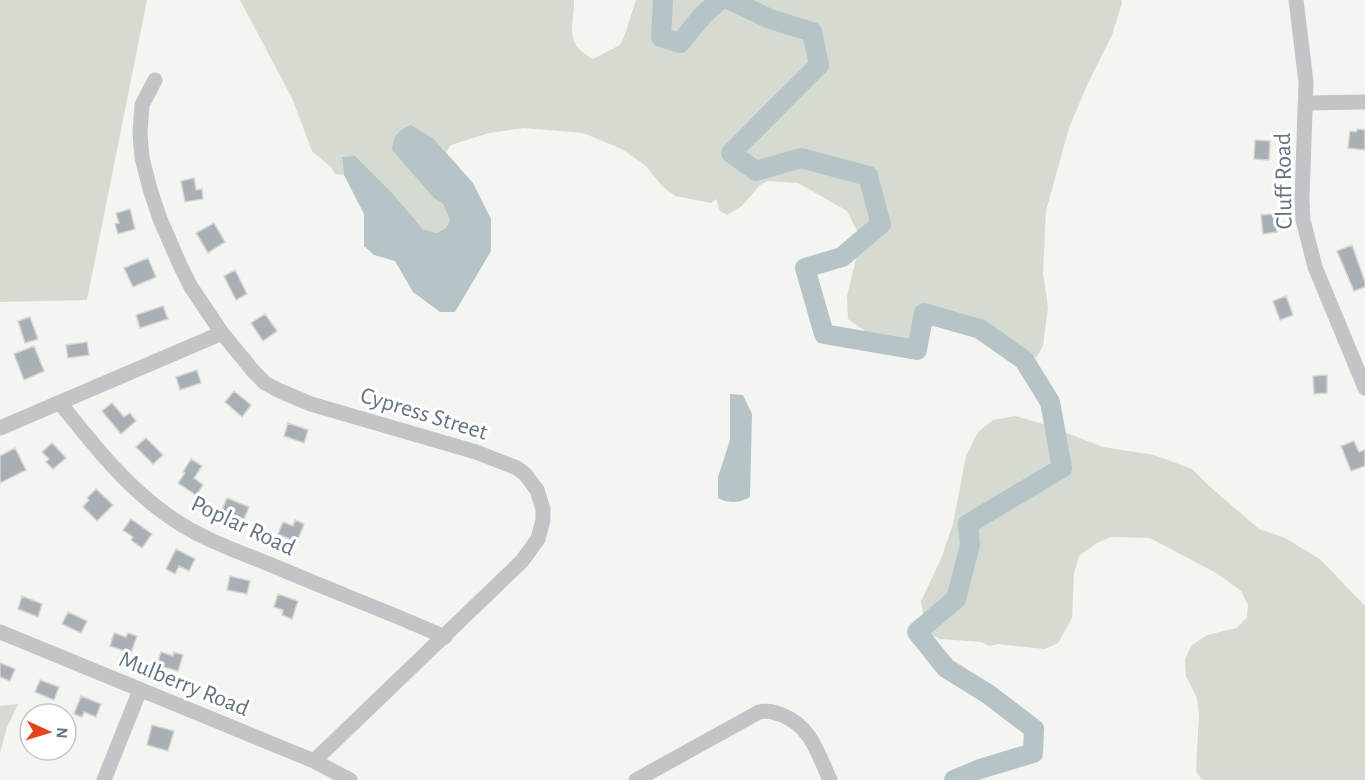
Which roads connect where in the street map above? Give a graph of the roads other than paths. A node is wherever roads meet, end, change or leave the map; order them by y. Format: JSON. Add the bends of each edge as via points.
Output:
{"nodes":[{"id":1,"x":1296,"y":0,"type":"edge"},
{"id":2,"x":155,"y":80,"type":"dead end"},
{"id":3,"x":1365,"y":102,"type":"edge"},
{"id":4,"x":1307,"y":103,"type":"junction"},
{"id":5,"x":222,"y":333,"type":"junction"},
{"id":6,"x":1365,"y":388,"type":"edge"},
{"id":7,"x":60,"y":403,"type":"junction"},
{"id":8,"x":0,"y":428,"type":"edge"},
{"id":9,"x":0,"y":632,"type":"edge"},
{"id":10,"x":445,"y":637,"type":"junction"},
{"id":11,"x":140,"y":690,"type":"junction"},
{"id":12,"x":314,"y":761,"type":"junction"},
{"id":13,"x":642,"y":778,"type":"edge"},
{"id":14,"x":104,"y":780,"type":"edge"},
{"id":15,"x":351,"y":780,"type":"edge"},
{"id":16,"x":830,"y":780,"type":"edge"}],
"edges":[{"from":1,"to":4,"type":"street","name":"Cluff Road"},
{"from":2,"to":5,"type":"street","name":"Cypress Street","via":[[142,105],[140,134],[150,189],[191,287]]},
{"from":3,"to":4,"type":"street"},
{"from":4,"to":6,"type":"street","name":"Cluff Road","via":[[1302,200],[1307,241]]},
{"from":5,"to":7,"type":"street"},
{"from":5,"to":10,"type":"street","name":"Cypress Street","via":[[254,372],[280,391],[497,459],[517,468],[532,482],[543,510],[538,539],[516,568]]},
{"from":7,"to":8,"type":"street"},
{"from":7,"to":10,"type":"street","name":"Poplar Road","via":[[129,483],[188,530]]},
{"from":9,"to":11,"type":"street","name":"Mulberry Road"},
{"from":10,"to":12,"type":"street","name":"Cypress Street"},
{"from":11,"to":12,"type":"street","name":"Mulberry Road"},
{"from":11,"to":14,"type":"street"},
{"from":12,"to":15,"type":"street","name":"Mulberry Road"},
{"from":13,"to":16,"type":"street","via":[[768,710],[804,728]]}]}
